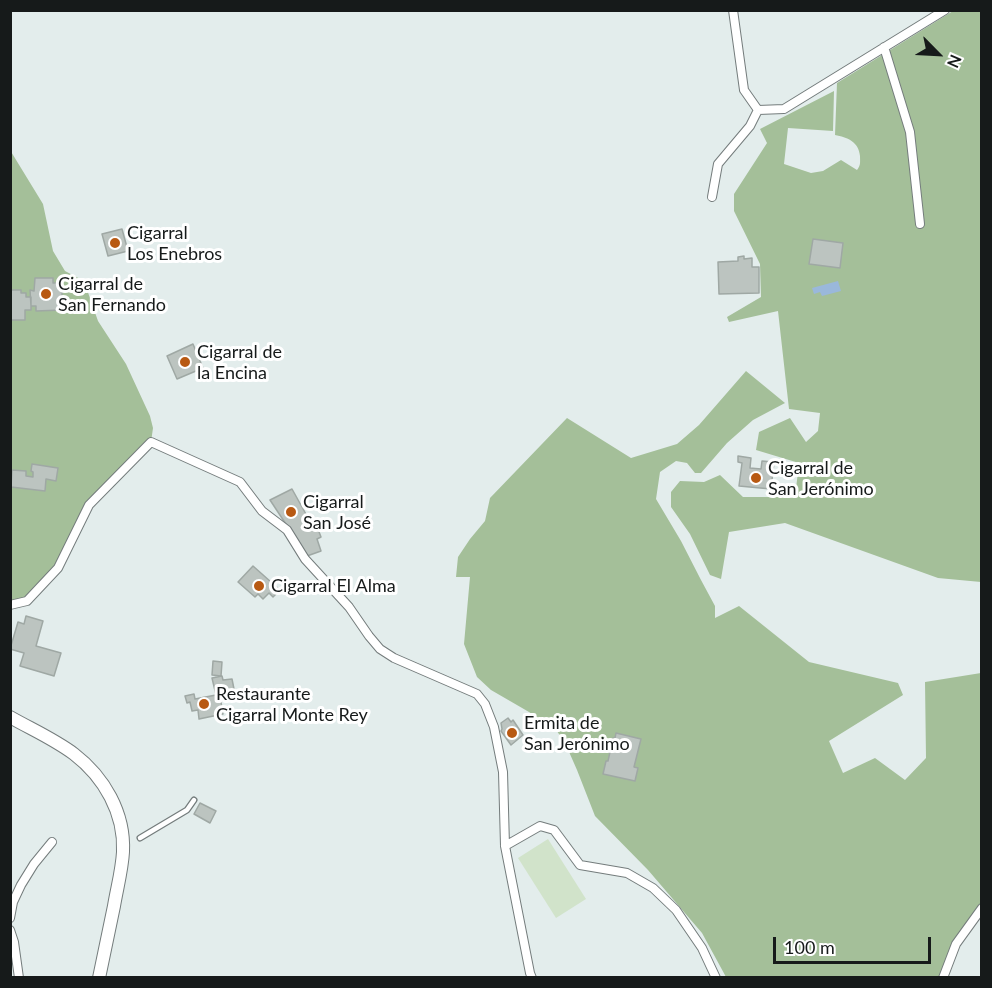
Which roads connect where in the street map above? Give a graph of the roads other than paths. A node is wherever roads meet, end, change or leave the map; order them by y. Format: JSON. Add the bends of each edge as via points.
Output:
{"nodes":[{"id":1,"x":733,"y":10,"type":"edge"},
{"id":2,"x":945,"y":10,"type":"edge"},
{"id":3,"x":884,"y":47,"type":"junction"},
{"id":4,"x":758,"y":110,"type":"junction"},
{"id":5,"x":712,"y":197,"type":"dead end"},
{"id":6,"x":920,"y":224,"type":"dead end"},
{"id":7,"x":10,"y":605,"type":"edge"},
{"id":8,"x":10,"y":717,"type":"edge"},
{"id":9,"x":194,"y":800,"type":"dead end"},
{"id":10,"x":140,"y":838,"type":"dead end"},
{"id":11,"x":52,"y":843,"type":"dead end"},
{"id":12,"x":505,"y":846,"type":"junction"},
{"id":13,"x":981,"y":908,"type":"edge"},
{"id":14,"x":10,"y":918,"type":"edge"},
{"id":15,"x":10,"y":930,"type":"edge"},
{"id":16,"x":20,"y":978,"type":"edge"},
{"id":17,"x":99,"y":978,"type":"edge"},
{"id":18,"x":532,"y":978,"type":"edge"},
{"id":19,"x":716,"y":978,"type":"edge"},
{"id":20,"x":943,"y":978,"type":"edge"}],
"edges":[{"from":1,"to":4,"type":"street","via":[[744,90]]},
{"from":2,"to":3,"type":"street"},
{"from":3,"to":4,"type":"street","via":[[784,109]]},
{"from":3,"to":6,"type":"street","via":[[910,132]]},
{"from":4,"to":5,"type":"street","via":[[750,126],[718,164]]},
{"from":7,"to":12,"type":"street","via":[[27,601],[58,568],[89,505],[151,442],[240,483],[262,511],[287,530],[305,559],[349,607],[380,649],[477,694],[485,704],[503,772]]},
{"from":8,"to":17,"type":"main road","via":[[64,747],[87,765],[98,776],[117,812],[123,837],[122,866]]},
{"from":9,"to":10,"type":"lane","via":[[187,810]]},
{"from":11,"to":14,"type":"street","via":[[21,885],[12,902]]},
{"from":12,"to":18,"type":"street"},
{"from":12,"to":19,"type":"street","via":[[540,826],[554,830],[580,864],[627,873],[653,888],[676,910],[702,948]]},
{"from":13,"to":20,"type":"street","via":[[957,944]]},
{"from":15,"to":16,"type":"street"}]}
